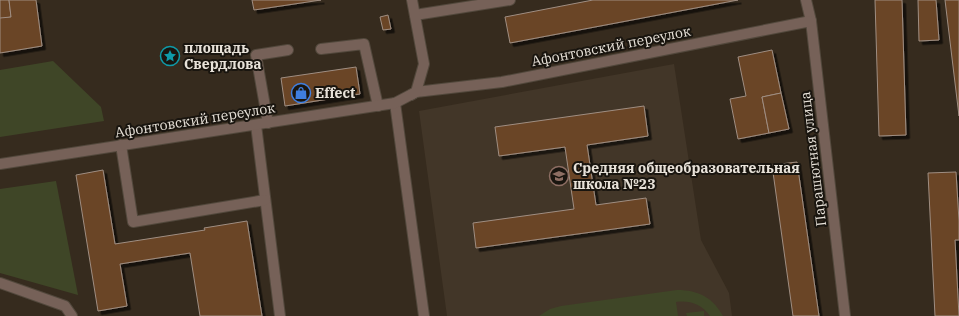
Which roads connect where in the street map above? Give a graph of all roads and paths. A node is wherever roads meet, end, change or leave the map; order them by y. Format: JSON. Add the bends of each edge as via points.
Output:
{"nodes":[{"id":1,"x":412,"y":0,"type":"edge"},
{"id":2,"x":510,"y":0,"type":"edge"},
{"id":3,"x":806,"y":0,"type":"edge"},
{"id":4,"x":415,"y":15,"type":"junction"},
{"id":5,"x":811,"y":21,"type":"junction"},
{"id":6,"x":321,"y":49,"type":"dead end"},
{"id":7,"x":288,"y":50,"type":"dead end"},
{"id":8,"x":416,"y":92,"type":"junction"},
{"id":9,"x":395,"y":103,"type":"junction"},
{"id":10,"x":378,"y":106,"type":"junction"},
{"id":11,"x":268,"y":123,"type":"junction"},
{"id":12,"x":256,"y":125,"type":"junction"},
{"id":13,"x":121,"y":146,"type":"junction"},
{"id":14,"x":0,"y":164,"type":"edge"},
{"id":15,"x":265,"y":200,"type":"junction"},
{"id":16,"x":0,"y":284,"type":"edge"},
{"id":17,"x":72,"y":316,"type":"edge"},
{"id":18,"x":280,"y":316,"type":"edge"},
{"id":19,"x":424,"y":316,"type":"edge"},
{"id":20,"x":845,"y":316,"type":"edge"}],
"edges":[{"from":1,"to":4,"type":"street"},
{"from":2,"to":4,"type":"street"},
{"from":3,"to":5,"type":"street","name":"Парашютная улица"},
{"from":4,"to":8,"type":"street","via":[[424,64]]},
{"from":5,"to":8,"type":"street","name":"Афонтовский переулок","via":[[502,82]]},
{"from":5,"to":20,"type":"street","name":"Парашютная улица"},
{"from":6,"to":10,"type":"street","via":[[364,44]]},
{"from":7,"to":11,"type":"street","via":[[256,55]]},
{"from":8,"to":9,"type":"street","name":"Афонтовский переулок"},
{"from":9,"to":10,"type":"street","name":"Афонтовский переулок"},
{"from":9,"to":19,"type":"street"},
{"from":10,"to":11,"type":"street","name":"Афонтовский переулок"},
{"from":11,"to":12,"type":"street","name":"Афонтовский переулок"},
{"from":12,"to":13,"type":"street","name":"Афонтовский переулок"},
{"from":12,"to":15,"type":"street"},
{"from":13,"to":14,"type":"street","name":"Афонтовский переулок"},
{"from":13,"to":15,"type":"street","via":[[133,222]]},
{"from":15,"to":18,"type":"street"},
{"from":16,"to":17,"type":"street","via":[[65,306]]}]}
